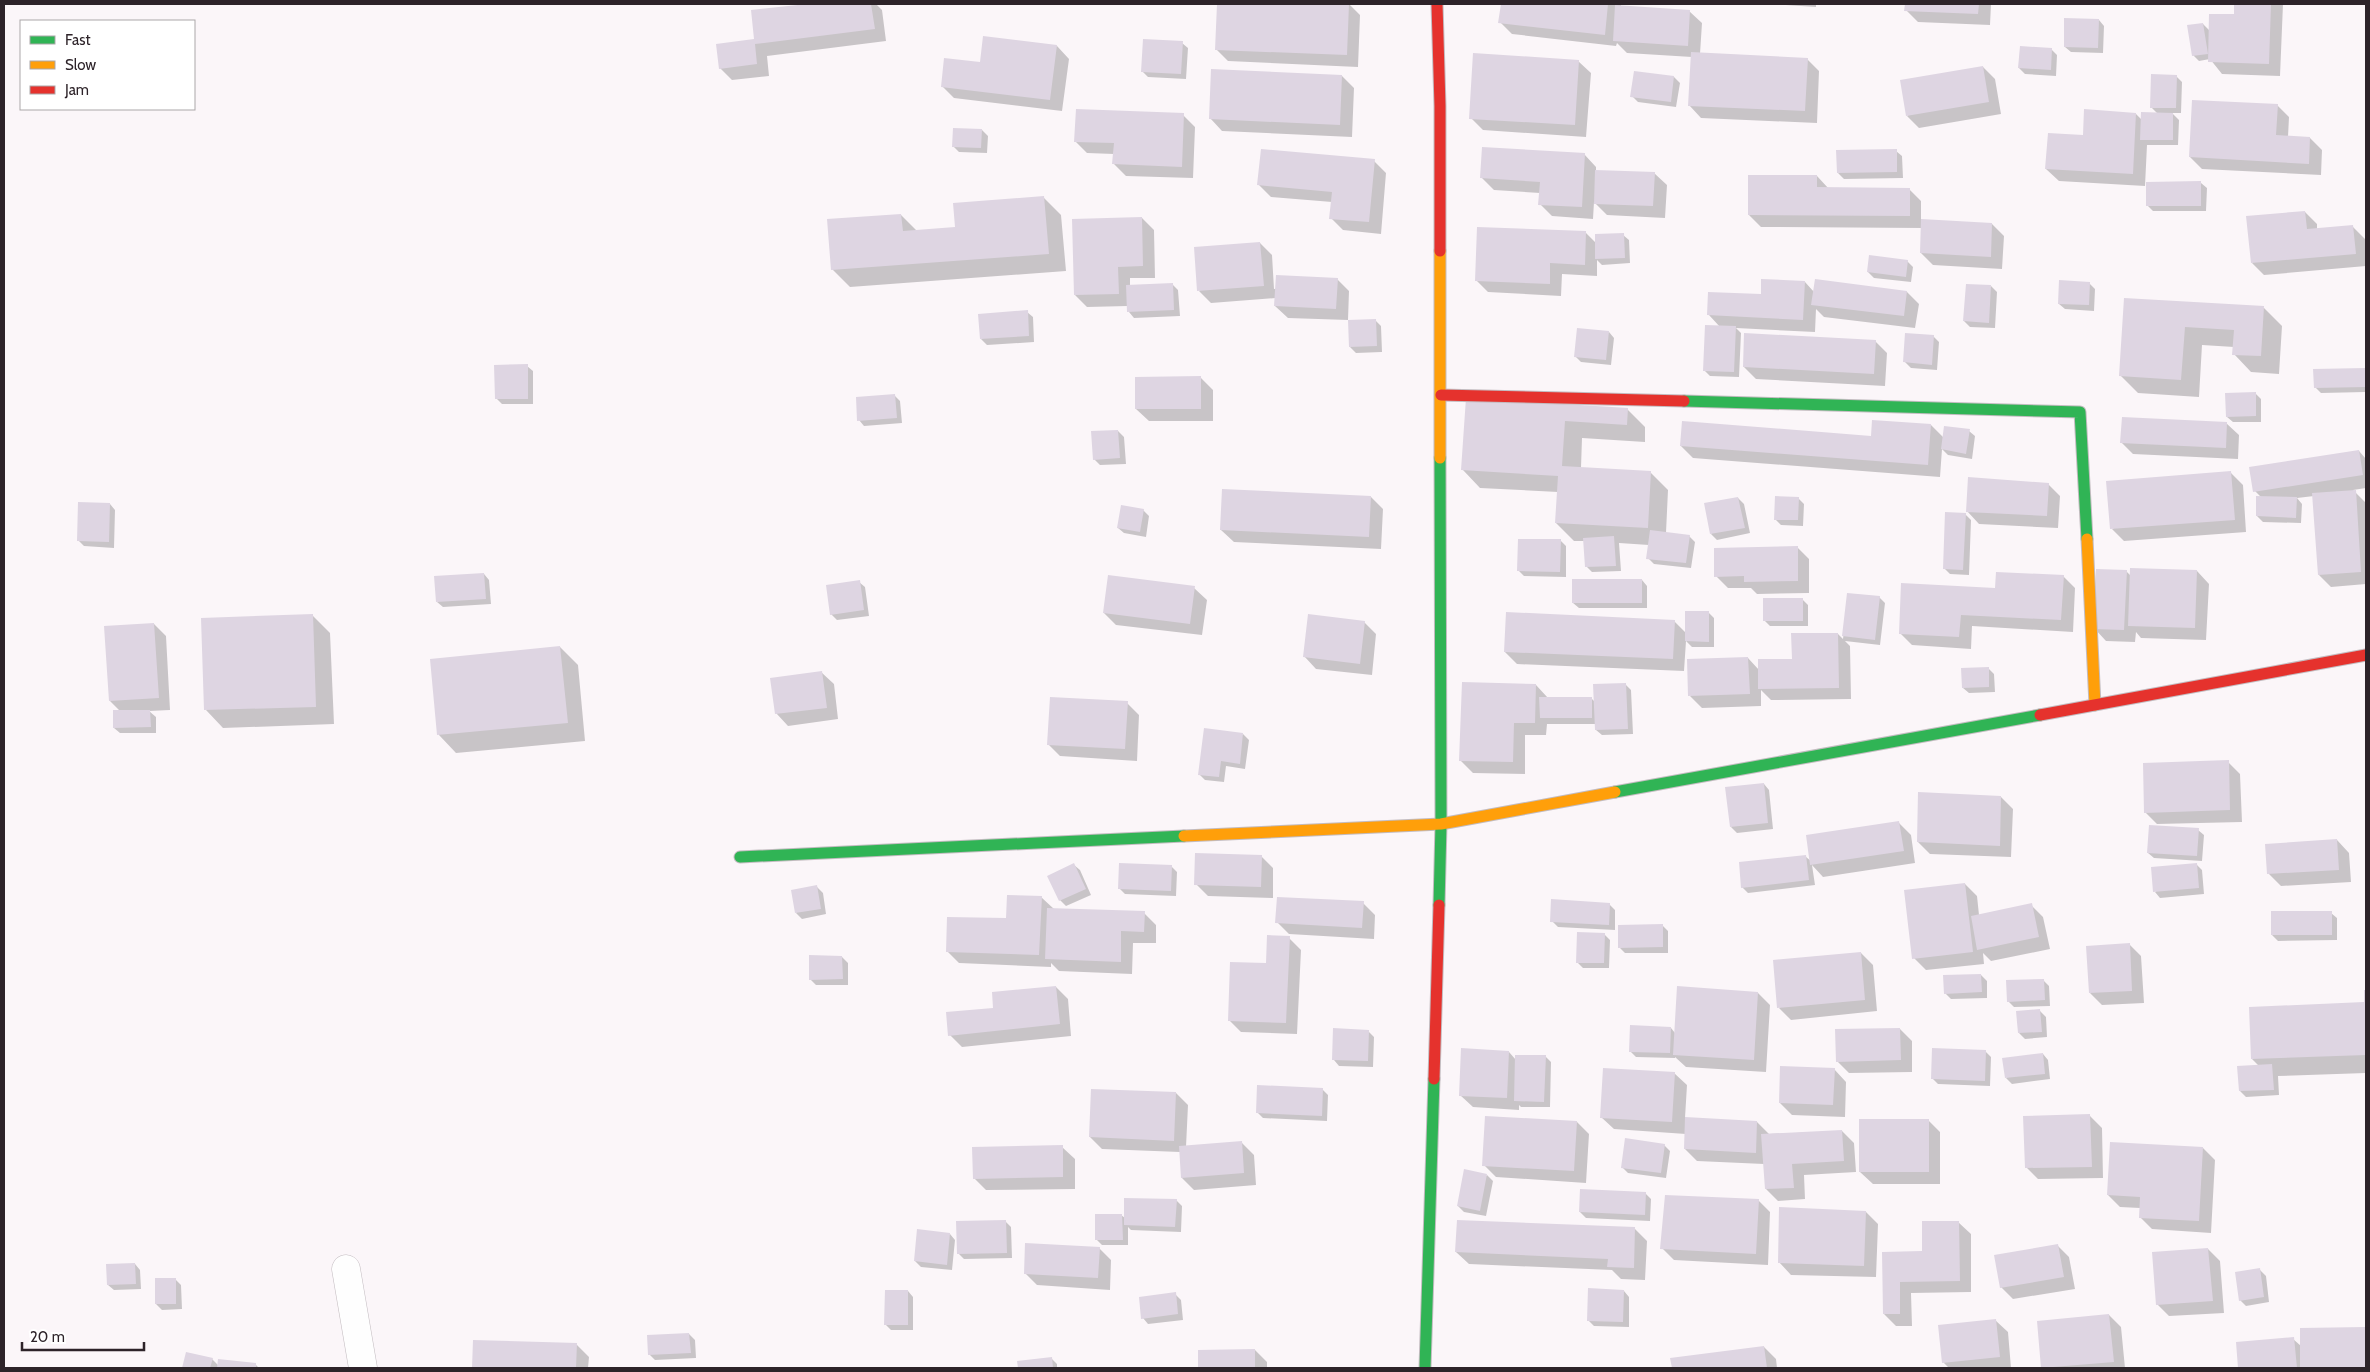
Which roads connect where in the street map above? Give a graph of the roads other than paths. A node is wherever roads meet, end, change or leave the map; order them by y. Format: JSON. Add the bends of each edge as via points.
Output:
{"nodes":[{"id":1,"x":1437,"y":4,"type":"edge"},
{"id":2,"x":1440,"y":395,"type":"junction"},
{"id":3,"x":2366,"y":655,"type":"edge"},
{"id":4,"x":2095,"y":704,"type":"junction"},
{"id":5,"x":1441,"y":824,"type":"junction"},
{"id":6,"x":740,"y":857,"type":"dead end"},
{"id":7,"x":346,"y":1269,"type":"dead end"},
{"id":8,"x":363,"y":1368,"type":"edge"},
{"id":9,"x":1425,"y":1368,"type":"edge"}],
"edges":[{"from":1,"to":2,"type":"street"},
{"from":2,"to":4,"type":"street","via":[[2080,412]]},
{"from":2,"to":5,"type":"street"},
{"from":3,"to":4,"type":"street"},
{"from":4,"to":5,"type":"street"},
{"from":5,"to":6,"type":"street"},
{"from":5,"to":9,"type":"street"},
{"from":7,"to":8,"type":"street"}]}
